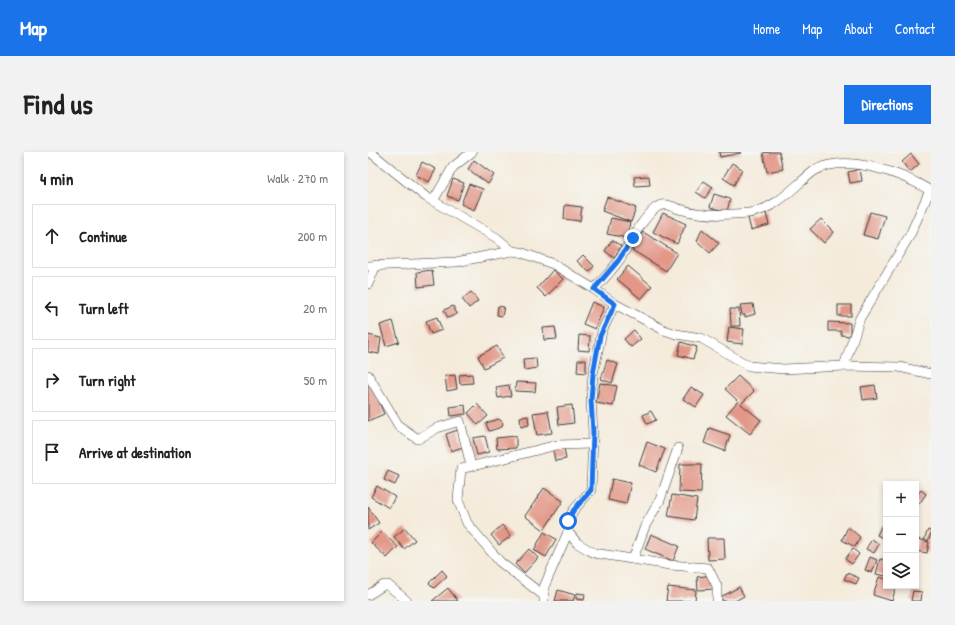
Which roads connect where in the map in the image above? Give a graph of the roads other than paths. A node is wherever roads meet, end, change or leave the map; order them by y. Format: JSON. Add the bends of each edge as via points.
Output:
{"nodes":[{"id":1,"x":370,"y":152,"type":"edge"},
{"id":2,"x":472,"y":152,"type":"edge"},
{"id":3,"x":931,"y":190,"type":"edge"},
{"id":4,"x":433,"y":201,"type":"junction"},
{"id":5,"x":512,"y":251,"type":"junction"},
{"id":6,"x":372,"y":265,"type":"edge"},
{"id":7,"x":368,"y":284,"type":"edge"},
{"id":8,"x":594,"y":289,"type":"junction"},
{"id":9,"x":615,"y":304,"type":"junction"},
{"id":10,"x":844,"y":366,"type":"junction"},
{"id":11,"x":931,"y":374,"type":"edge"},
{"id":12,"x":368,"y":375,"type":"edge"},
{"id":13,"x":592,"y":444,"type":"junction"},
{"id":14,"x":678,"y":448,"type":"dead end"},
{"id":15,"x":471,"y":466,"type":"junction"},
{"id":16,"x":568,"y":532,"type":"junction"},
{"id":17,"x":633,"y":559,"type":"junction"},
{"id":18,"x":368,"y":595,"type":"edge"},
{"id":19,"x":543,"y":598,"type":"edge"},
{"id":20,"x":407,"y":601,"type":"edge"},
{"id":21,"x":717,"y":601,"type":"edge"}],
"edges":[{"from":1,"to":4,"type":"street"},
{"from":2,"to":4,"type":"street","via":[[453,167]]},
{"from":3,"to":8,"type":"street","via":[[874,165],[841,163],[814,171],[782,198],[761,210],[730,214],[694,213],[668,204],[662,205],[648,216],[618,261]]},
{"from":3,"to":10,"type":"street","via":[[910,235],[860,318]]},
{"from":4,"to":5,"type":"street","via":[[497,238]]},
{"from":5,"to":6,"type":"street","via":[[456,262]]},
{"from":5,"to":8,"type":"street","via":[[552,264]]},
{"from":6,"to":7,"type":"street"},
{"from":8,"to":9,"type":"street"},
{"from":9,"to":10,"type":"street","via":[[664,330],[701,338],[749,366],[784,369]]},
{"from":9,"to":13,"type":"street","via":[[602,330],[594,363],[591,400]]},
{"from":10,"to":11,"type":"street","via":[[899,367]]},
{"from":12,"to":15,"type":"street","via":[[399,426],[418,439],[437,428],[460,421]]},
{"from":13,"to":15,"type":"street","via":[[557,445]]},
{"from":13,"to":16,"type":"street","via":[[591,490],[571,515]]},
{"from":14,"to":17,"type":"street","via":[[660,500],[645,526]]},
{"from":15,"to":19,"type":"street","via":[[461,469],[458,500],[467,523],[500,562]]},
{"from":16,"to":17,"type":"street","via":[[577,543],[590,551]]},
{"from":16,"to":19,"type":"street","via":[[554,561]]},
{"from":17,"to":21,"type":"street","via":[[708,568],[717,586]]},
{"from":18,"to":20,"type":"street","via":[[388,585]]}]}
